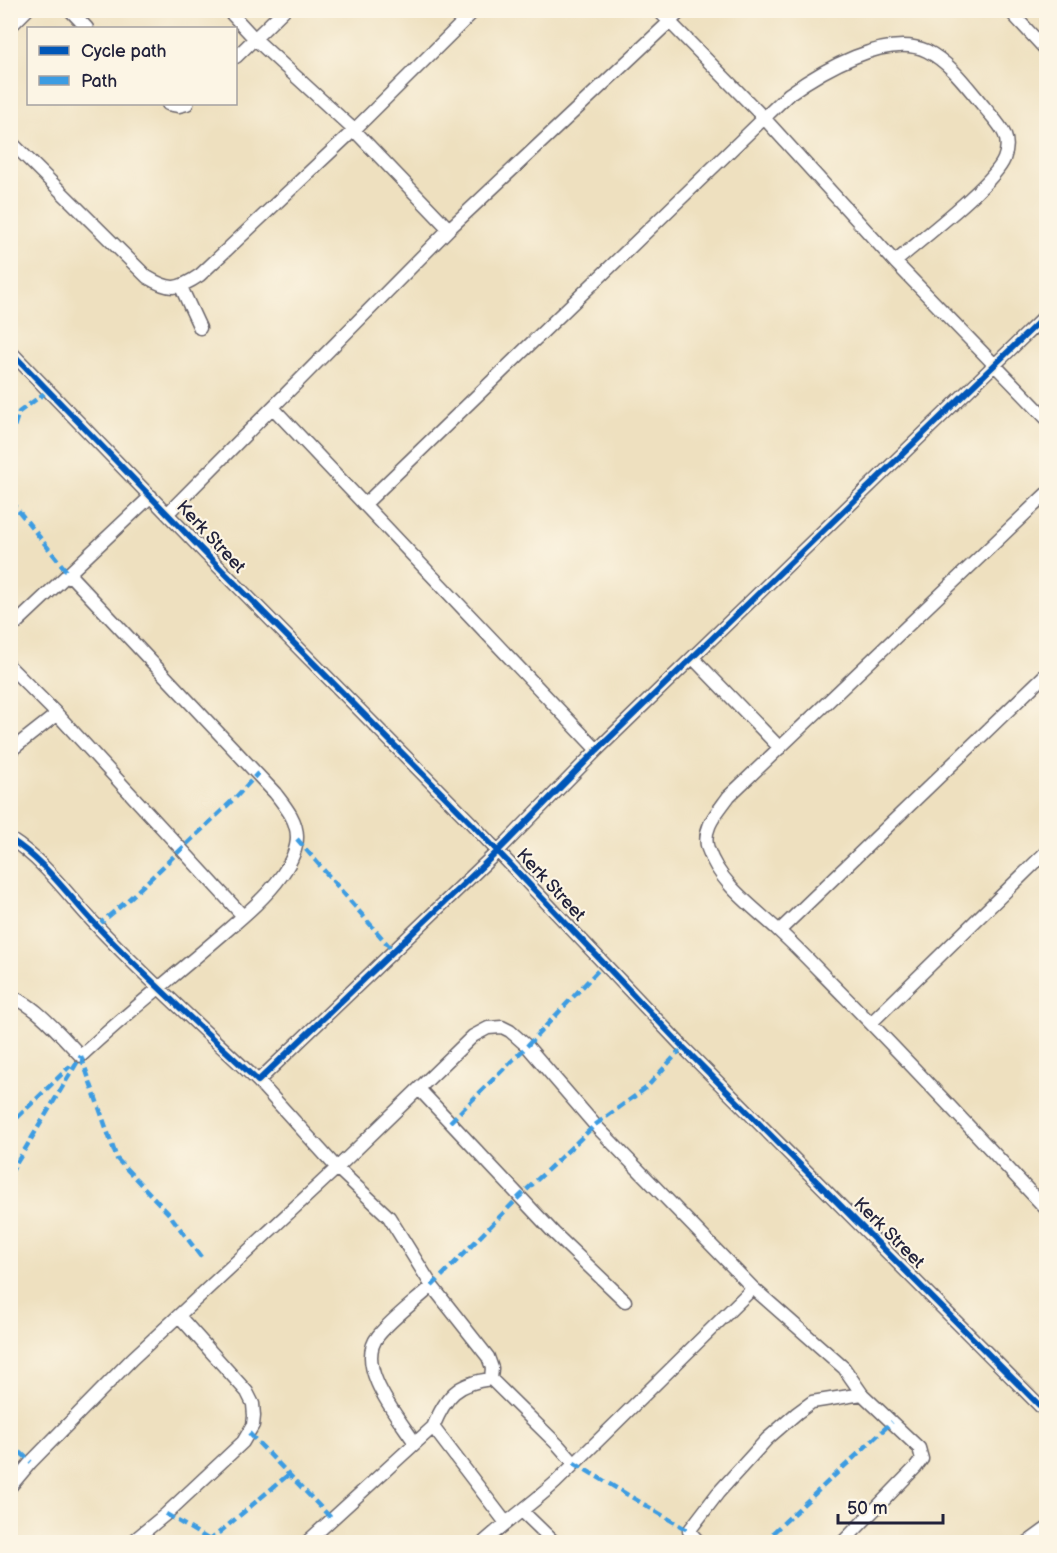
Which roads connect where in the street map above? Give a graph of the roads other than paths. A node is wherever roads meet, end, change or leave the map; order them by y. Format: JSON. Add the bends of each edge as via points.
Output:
{"nodes":[{"id":1,"x":27,"y":10,"type":"edge"},
{"id":2,"x":70,"y":10,"type":"edge"},
{"id":3,"x":228,"y":10,"type":"edge"},
{"id":4,"x":284,"y":10,"type":"edge"},
{"id":5,"x":476,"y":10,"type":"edge"},
{"id":6,"x":658,"y":10,"type":"edge"},
{"id":7,"x":682,"y":10,"type":"edge"},
{"id":8,"x":1009,"y":10,"type":"edge"},
{"id":9,"x":670,"y":22,"type":"junction"},
{"id":10,"x":10,"y":27,"type":"edge"},
{"id":11,"x":86,"y":27,"type":"edge"},
{"id":12,"x":254,"y":38,"type":"junction"},
{"id":13,"x":1047,"y":50,"type":"edge"},
{"id":14,"x":237,"y":56,"type":"edge"},
{"id":15,"x":764,"y":118,"type":"junction"},
{"id":16,"x":354,"y":130,"type":"junction"},
{"id":17,"x":10,"y":141,"type":"edge"},
{"id":18,"x":449,"y":230,"type":"junction"},
{"id":19,"x":896,"y":262,"type":"junction"},
{"id":20,"x":181,"y":287,"type":"junction"},
{"id":21,"x":1047,"y":315,"type":"edge"},
{"id":22,"x":200,"y":328,"type":"dead end"},
{"id":23,"x":10,"y":351,"type":"edge"},
{"id":24,"x":996,"y":364,"type":"junction"},
{"id":25,"x":273,"y":408,"type":"junction"},
{"id":26,"x":1047,"y":418,"type":"edge"},
{"id":27,"x":1047,"y":494,"type":"edge"},
{"id":28,"x":151,"y":496,"type":"junction"},
{"id":29,"x":365,"y":504,"type":"junction"},
{"id":30,"x":168,"y":513,"type":"junction"},
{"id":31,"x":68,"y":573,"type":"junction"},
{"id":32,"x":10,"y":629,"type":"edge"},
{"id":33,"x":693,"y":658,"type":"junction"},
{"id":34,"x":10,"y":667,"type":"edge"},
{"id":35,"x":1047,"y":674,"type":"edge"},
{"id":36,"x":57,"y":714,"type":"junction"},
{"id":37,"x":780,"y":748,"type":"junction"},
{"id":38,"x":597,"y":750,"type":"junction"},
{"id":39,"x":10,"y":751,"type":"edge"},
{"id":40,"x":10,"y":839,"type":"edge"},
{"id":41,"x":498,"y":851,"type":"junction"},
{"id":42,"x":1047,"y":852,"type":"edge"},
{"id":43,"x":243,"y":916,"type":"junction"},
{"id":44,"x":779,"y":931,"type":"junction"},
{"id":45,"x":160,"y":988,"type":"junction"},
{"id":46,"x":10,"y":997,"type":"edge"},
{"id":47,"x":871,"y":1023,"type":"junction"},
{"id":48,"x":258,"y":1081,"type":"junction"},
{"id":49,"x":419,"y":1089,"type":"junction"},
{"id":50,"x":337,"y":1168,"type":"junction"},
{"id":51,"x":1047,"y":1209,"type":"edge"},
{"id":52,"x":432,"y":1286,"type":"junction"},
{"id":53,"x":753,"y":1288,"type":"junction"},
{"id":54,"x":625,"y":1301,"type":"dead end"},
{"id":55,"x":179,"y":1316,"type":"junction"},
{"id":56,"x":491,"y":1379,"type":"junction"},
{"id":57,"x":862,"y":1394,"type":"junction"},
{"id":58,"x":1047,"y":1412,"type":"edge"},
{"id":59,"x":433,"y":1427,"type":"junction"},
{"id":60,"x":415,"y":1443,"type":"junction"},
{"id":61,"x":574,"y":1463,"type":"junction"},
{"id":62,"x":10,"y":1487,"type":"edge"},
{"id":63,"x":522,"y":1511,"type":"junction"},
{"id":64,"x":506,"y":1522,"type":"junction"},
{"id":65,"x":1047,"y":1529,"type":"edge"},
{"id":66,"x":132,"y":1542,"type":"edge"},
{"id":67,"x":307,"y":1542,"type":"edge"},
{"id":68,"x":484,"y":1542,"type":"edge"},
{"id":69,"x":554,"y":1542,"type":"edge"},
{"id":70,"x":699,"y":1542,"type":"edge"},
{"id":71,"x":843,"y":1542,"type":"edge"},
{"id":72,"x":1028,"y":1542,"type":"edge"}],
"edges":[{"from":1,"to":10,"type":"street"},
{"from":2,"to":11,"type":"street"},
{"from":3,"to":12,"type":"street"},
{"from":4,"to":12,"type":"street"},
{"from":5,"to":16,"type":"street"},
{"from":6,"to":9,"type":"street"},
{"from":7,"to":9,"type":"street"},
{"from":8,"to":13,"type":"street"},
{"from":9,"to":15,"type":"street"},
{"from":9,"to":18,"type":"street"},
{"from":12,"to":14,"type":"street"},
{"from":12,"to":16,"type":"street"},
{"from":15,"to":19,"type":"street"},
{"from":15,"to":19,"type":"street","via":[[812,78],[866,53],[896,46],[926,51],[962,80],[1006,133],[1003,162],[982,187]]},
{"from":15,"to":29,"type":"street"},
{"from":16,"to":18,"type":"street"},
{"from":16,"to":20,"type":"street","via":[[200,275]]},
{"from":17,"to":20,"type":"street","via":[[147,278],[162,287]]},
{"from":18,"to":25,"type":"street"},
{"from":19,"to":24,"type":"street"},
{"from":20,"to":22,"type":"street"},
{"from":21,"to":24,"type":"street"},
{"from":23,"to":28,"type":"street","name":"Kerk Street"},
{"from":24,"to":26,"type":"street"},
{"from":24,"to":33,"type":"street"},
{"from":25,"to":29,"type":"street"},
{"from":25,"to":30,"type":"street"},
{"from":27,"to":37,"type":"street"},
{"from":28,"to":30,"type":"street","name":"Kerk Street"},
{"from":28,"to":31,"type":"street"},
{"from":29,"to":38,"type":"street"},
{"from":30,"to":41,"type":"street","name":"Kerk Street"},
{"from":31,"to":32,"type":"street"},
{"from":31,"to":43,"type":"street","via":[[258,773],[295,824],[297,839],[290,861]]},
{"from":33,"to":37,"type":"street"},
{"from":33,"to":38,"type":"street"},
{"from":34,"to":36,"type":"street"},
{"from":35,"to":44,"type":"street"},
{"from":36,"to":39,"type":"street"},
{"from":36,"to":43,"type":"street"},
{"from":37,"to":44,"type":"street","via":[[729,796],[706,833],[707,847],[717,869]]},
{"from":38,"to":41,"type":"street"},
{"from":40,"to":45,"type":"street","via":[[46,870]]},
{"from":41,"to":48,"type":"street"},
{"from":41,"to":58,"type":"street","name":"Kerk Street","via":[[682,1047]]},
{"from":42,"to":47,"type":"street"},
{"from":43,"to":45,"type":"street"},
{"from":44,"to":47,"type":"street"},
{"from":45,"to":46,"type":"street","via":[[81,1056],[31,1008]]},
{"from":45,"to":48,"type":"street"},
{"from":47,"to":51,"type":"street"},
{"from":48,"to":50,"type":"street"},
{"from":49,"to":50,"type":"street"},
{"from":49,"to":53,"type":"street","via":[[473,1036],[488,1028],[510,1031]]},
{"from":49,"to":54,"type":"street","via":[[554,1233]]},
{"from":50,"to":52,"type":"street","via":[[389,1217]]},
{"from":50,"to":55,"type":"street"},
{"from":52,"to":56,"type":"street","via":[[488,1356]]},
{"from":52,"to":60,"type":"street","via":[[379,1335],[370,1359],[375,1378]]},
{"from":53,"to":57,"type":"street","via":[[844,1368]]},
{"from":53,"to":61,"type":"street"},
{"from":55,"to":62,"type":"street","via":[[132,1359]]},
{"from":55,"to":66,"type":"street","via":[[247,1392],[253,1404],[253,1425],[243,1442]]},
{"from":56,"to":59,"type":"street","via":[[474,1381],[454,1392]]},
{"from":56,"to":61,"type":"street"},
{"from":57,"to":70,"type":"street","via":[[812,1402],[767,1439],[689,1531]]},
{"from":57,"to":71,"type":"street","via":[[916,1444],[922,1459]]},
{"from":59,"to":60,"type":"street"},
{"from":59,"to":64,"type":"street"},
{"from":60,"to":67,"type":"street"},
{"from":61,"to":63,"type":"street"},
{"from":63,"to":64,"type":"street"},
{"from":63,"to":69,"type":"street"},
{"from":64,"to":68,"type":"street"},
{"from":65,"to":72,"type":"street"}]}
